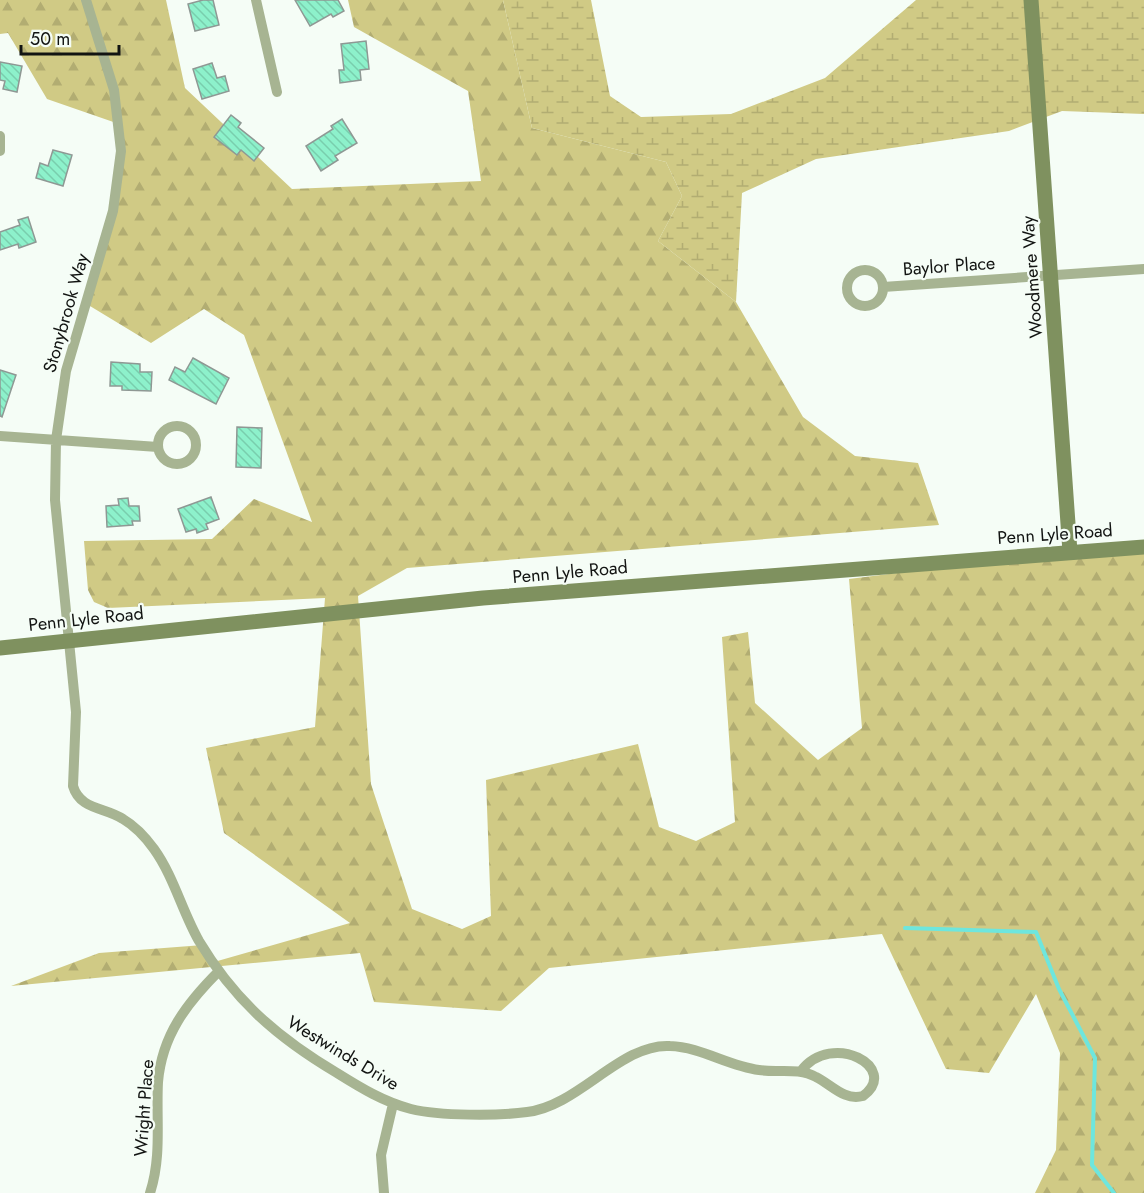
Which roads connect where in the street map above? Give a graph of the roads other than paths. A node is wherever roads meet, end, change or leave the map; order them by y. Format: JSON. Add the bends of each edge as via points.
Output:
{"nodes":[{"id":1,"x":86,"y":0,"type":"edge"},
{"id":2,"x":256,"y":0,"type":"edge"},
{"id":3,"x":1031,"y":0,"type":"edge"},
{"id":4,"x":277,"y":92,"type":"dead end"},
{"id":5,"x":0,"y":136,"type":"edge"},
{"id":6,"x":0,"y":151,"type":"edge"},
{"id":7,"x":1144,"y":268,"type":"edge"},
{"id":8,"x":1052,"y":276,"type":"junction"},
{"id":9,"x":883,"y":287,"type":"dead end"},
{"id":10,"x":0,"y":436,"type":"edge"},
{"id":11,"x":56,"y":440,"type":"junction"},
{"id":12,"x":158,"y":447,"type":"dead end"},
{"id":13,"x":1144,"y":547,"type":"edge"},
{"id":14,"x":1070,"y":552,"type":"junction"},
{"id":15,"x":68,"y":641,"type":"junction"},
{"id":16,"x":0,"y":648,"type":"edge"},
{"id":17,"x":219,"y":971,"type":"junction"},
{"id":18,"x":801,"y":1071,"type":"junction"},
{"id":19,"x":393,"y":1104,"type":"junction"},
{"id":20,"x":150,"y":1193,"type":"edge"},
{"id":21,"x":384,"y":1193,"type":"edge"}],
"edges":[{"from":1,"to":11,"type":"street","name":"Stonybrook Way","via":[[114,90],[121,151],[113,211],[66,371]]},
{"from":2,"to":4,"type":"street"},
{"from":3,"to":8,"type":"street","name":"Woodmere Way"},
{"from":5,"to":6,"type":"street"},
{"from":7,"to":8,"type":"street","name":"Baylor Place"},
{"from":8,"to":9,"type":"street","name":"Baylor Place"},
{"from":8,"to":14,"type":"street","name":"Woodmere Way"},
{"from":10,"to":11,"type":"street"},
{"from":11,"to":12,"type":"street"},
{"from":11,"to":15,"type":"street","name":"Stonybrook Way","via":[[56,500]]},
{"from":13,"to":14,"type":"street","name":"Penn Lyle Road"},
{"from":14,"to":15,"type":"street","name":"Penn Lyle Road","via":[[483,598]]},
{"from":15,"to":16,"type":"street","name":"Penn Lyle Road"},
{"from":15,"to":17,"type":"street","name":"Westwinds Drive","via":[[76,712],[76,797],[123,819],[142,834],[160,859],[198,939]]},
{"from":17,"to":19,"type":"street","name":"Westwinds Drive","via":[[248,1006],[294,1047]]},
{"from":17,"to":20,"type":"street","name":"Wright Place","via":[[188,1002],[172,1029],[162,1059],[158,1082],[158,1158]]},
{"from":18,"to":18,"type":"street","via":[[815,1058],[838,1052],[859,1058],[871,1067],[873,1085],[863,1096],[847,1097]]},
{"from":18,"to":19,"type":"street","name":"Westwinds Drive","via":[[761,1071],[668,1045],[638,1052],[560,1103],[543,1109],[436,1113]]},
{"from":19,"to":21,"type":"street","via":[[381,1155]]}]}
